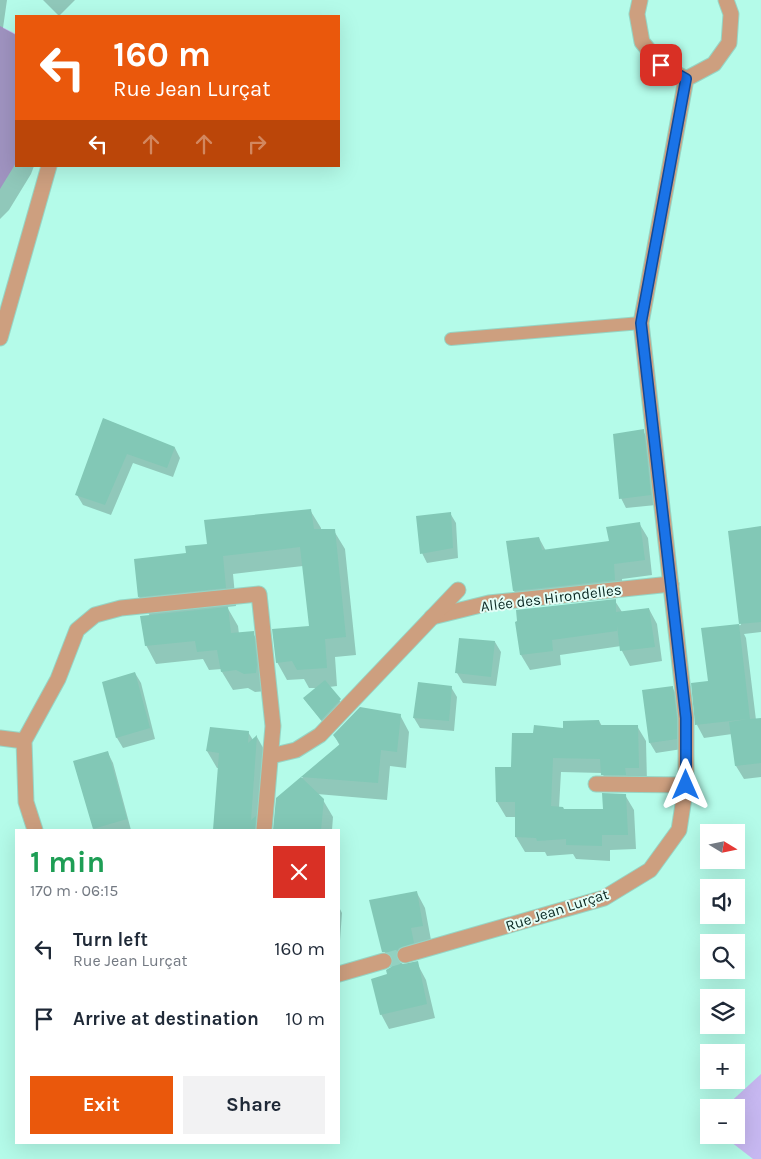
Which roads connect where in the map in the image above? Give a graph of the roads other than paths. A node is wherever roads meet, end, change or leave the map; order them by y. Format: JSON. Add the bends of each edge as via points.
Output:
{"nodes":[{"id":1,"x":640,"y":0,"type":"edge"},
{"id":2,"x":726,"y":0,"type":"edge"},
{"id":3,"x":686,"y":79,"type":"junction"},
{"id":4,"x":49,"y":167,"type":"edge"},
{"id":5,"x":641,"y":323,"type":"junction"},
{"id":6,"x":0,"y":338,"type":"edge"},
{"id":7,"x":451,"y":340,"type":"dead end"},
{"id":8,"x":671,"y":584,"type":"junction"},
{"id":9,"x":458,"y":590,"type":"dead end"},
{"id":10,"x":432,"y":617,"type":"junction"},
{"id":11,"x":0,"y":738,"type":"edge"},
{"id":12,"x":24,"y":741,"type":"junction"},
{"id":13,"x":271,"y":756,"type":"junction"},
{"id":14,"x":596,"y":784,"type":"dead end"},
{"id":15,"x":686,"y":785,"type":"junction"},
{"id":16,"x":35,"y":829,"type":"edge"},
{"id":17,"x":264,"y":829,"type":"edge"},
{"id":18,"x":405,"y":955,"type":"tunnel mouth"},
{"id":19,"x":384,"y":961,"type":"tunnel mouth"},
{"id":20,"x":340,"y":974,"type":"edge"}],
"edges":[{"from":1,"to":3,"type":"street","via":[[637,14],[642,42],[661,65]]},
{"from":2,"to":3,"type":"street","via":[[731,14],[729,43],[714,64]]},
{"from":3,"to":5,"type":"street","name":"Rue Jean Lurçat"},
{"from":4,"to":6,"type":"street"},
{"from":5,"to":7,"type":"lane"},
{"from":5,"to":8,"type":"street","name":"Rue Jean Lurçat"},
{"from":8,"to":10,"type":"street","name":"Allée des Hirondelles","via":[[489,603]]},
{"from":8,"to":15,"type":"street","name":"Rue Jean Lurçat","via":[[686,718]]},
{"from":9,"to":10,"type":"street"},
{"from":10,"to":13,"type":"street","via":[[320,734],[296,750]]},
{"from":11,"to":12,"type":"street"},
{"from":12,"to":13,"type":"street","via":[[58,678],[77,630],[96,615],[121,608],[258,594],[273,726]]},
{"from":12,"to":16,"type":"street","via":[[26,802]]},
{"from":13,"to":17,"type":"street"},
{"from":14,"to":15,"type":"street"},
{"from":15,"to":18,"type":"street","name":"Rue Jean Lurçat","via":[[679,830],[656,862],[650,870],[604,898]]},
{"from":19,"to":20,"type":"street"}]}
